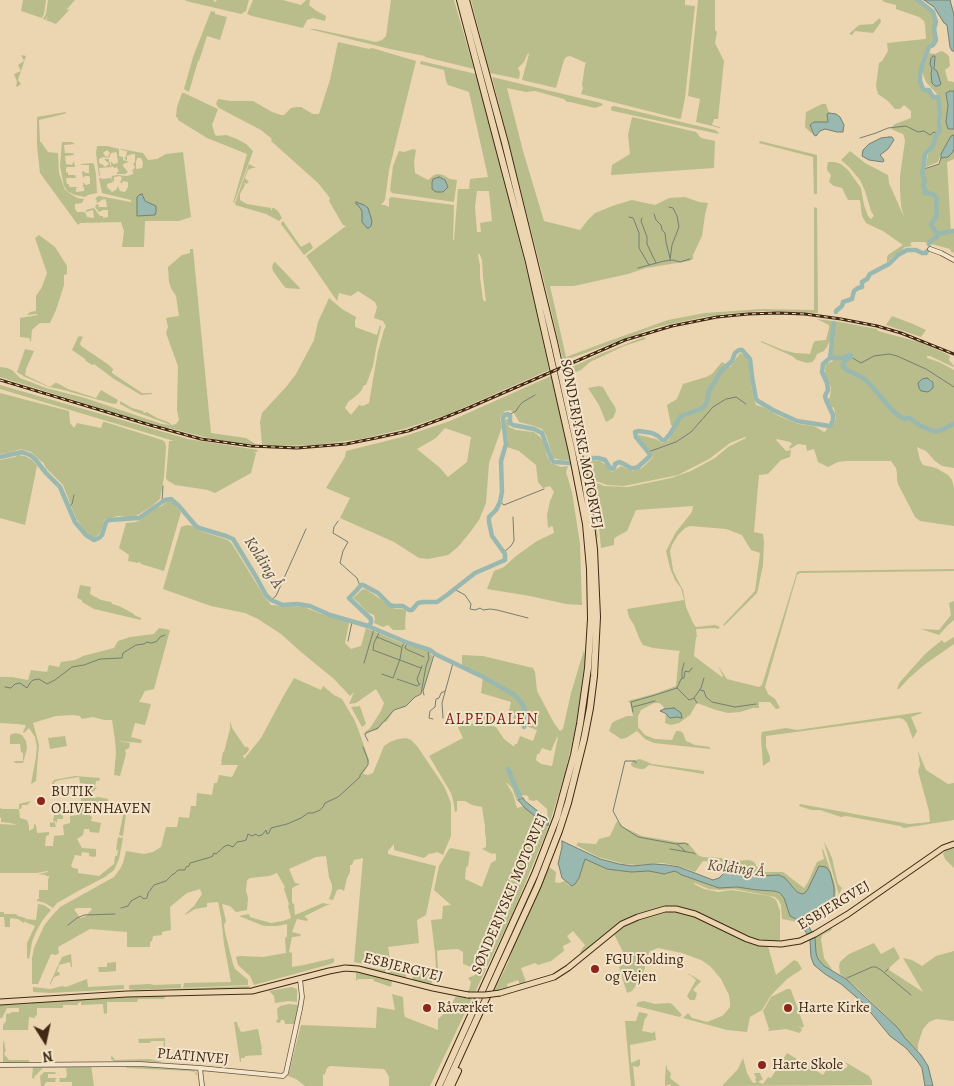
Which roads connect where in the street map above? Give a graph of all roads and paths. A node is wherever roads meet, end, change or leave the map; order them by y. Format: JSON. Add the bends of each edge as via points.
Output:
{"nodes":[{"id":1,"x":460,"y":0,"type":"edge"},
{"id":2,"x":466,"y":0,"type":"edge"},
{"id":3,"x":930,"y":249,"type":"dead end"},
{"id":4,"x":954,"y":260,"type":"edge"},
{"id":5,"x":954,"y":844,"type":"edge"},
{"id":6,"x":300,"y":979,"type":"junction"},
{"id":7,"x":494,"y":981,"type":"junction"},
{"id":8,"x":0,"y":1002,"type":"edge"},
{"id":9,"x":467,"y":1024,"type":"junction"},
{"id":10,"x":0,"y":1065,"type":"edge"},
{"id":11,"x":200,"y":1068,"type":"junction"},
{"id":12,"x":202,"y":1086,"type":"edge"},
{"id":13,"x":434,"y":1086,"type":"edge"},
{"id":14,"x":439,"y":1086,"type":"edge"},
{"id":15,"x":446,"y":1086,"type":"edge"},
{"id":16,"x":451,"y":1086,"type":"edge"}],
"edges":[{"from":1,"to":9,"type":"highway","name":"SØNDERJYSKE MOTORVEJ","via":[[529,262],[572,452],[586,524],[592,600],[584,698],[567,784],[539,865]]},
{"from":2,"to":7,"type":"highway","name":"SØNDERJYSKE MOTORVEJ","via":[[554,342],[588,501],[597,585],[594,676],[577,771],[550,856]]},
{"from":3,"to":4,"type":"street"},
{"from":5,"to":6,"type":"main road","name":"ESBJERGVEJ","bridge":true,"via":[[943,848],[860,907],[815,934],[794,942],[759,943],[695,914],[665,909],[622,924],[554,977],[485,995],[452,993],[352,968]]},
{"from":6,"to":8,"type":"main road","name":"ESBJERGVEJ","via":[[252,991],[117,994]]},
{"from":6,"to":11,"type":"street","name":"PLATINVEJ","via":[[301,1003],[284,1075]]},
{"from":7,"to":15,"type":"highway","name":"SØNDERJYSKE MOTORVEJ"},
{"from":7,"to":16,"type":"highway"},
{"from":9,"to":13,"type":"highway"},
{"from":9,"to":14,"type":"highway","name":"SØNDERJYSKE MOTORVEJ"},
{"from":10,"to":11,"type":"street","name":"PLATINVEJ","via":[[110,1063]]},
{"from":11,"to":12,"type":"street"}]}
